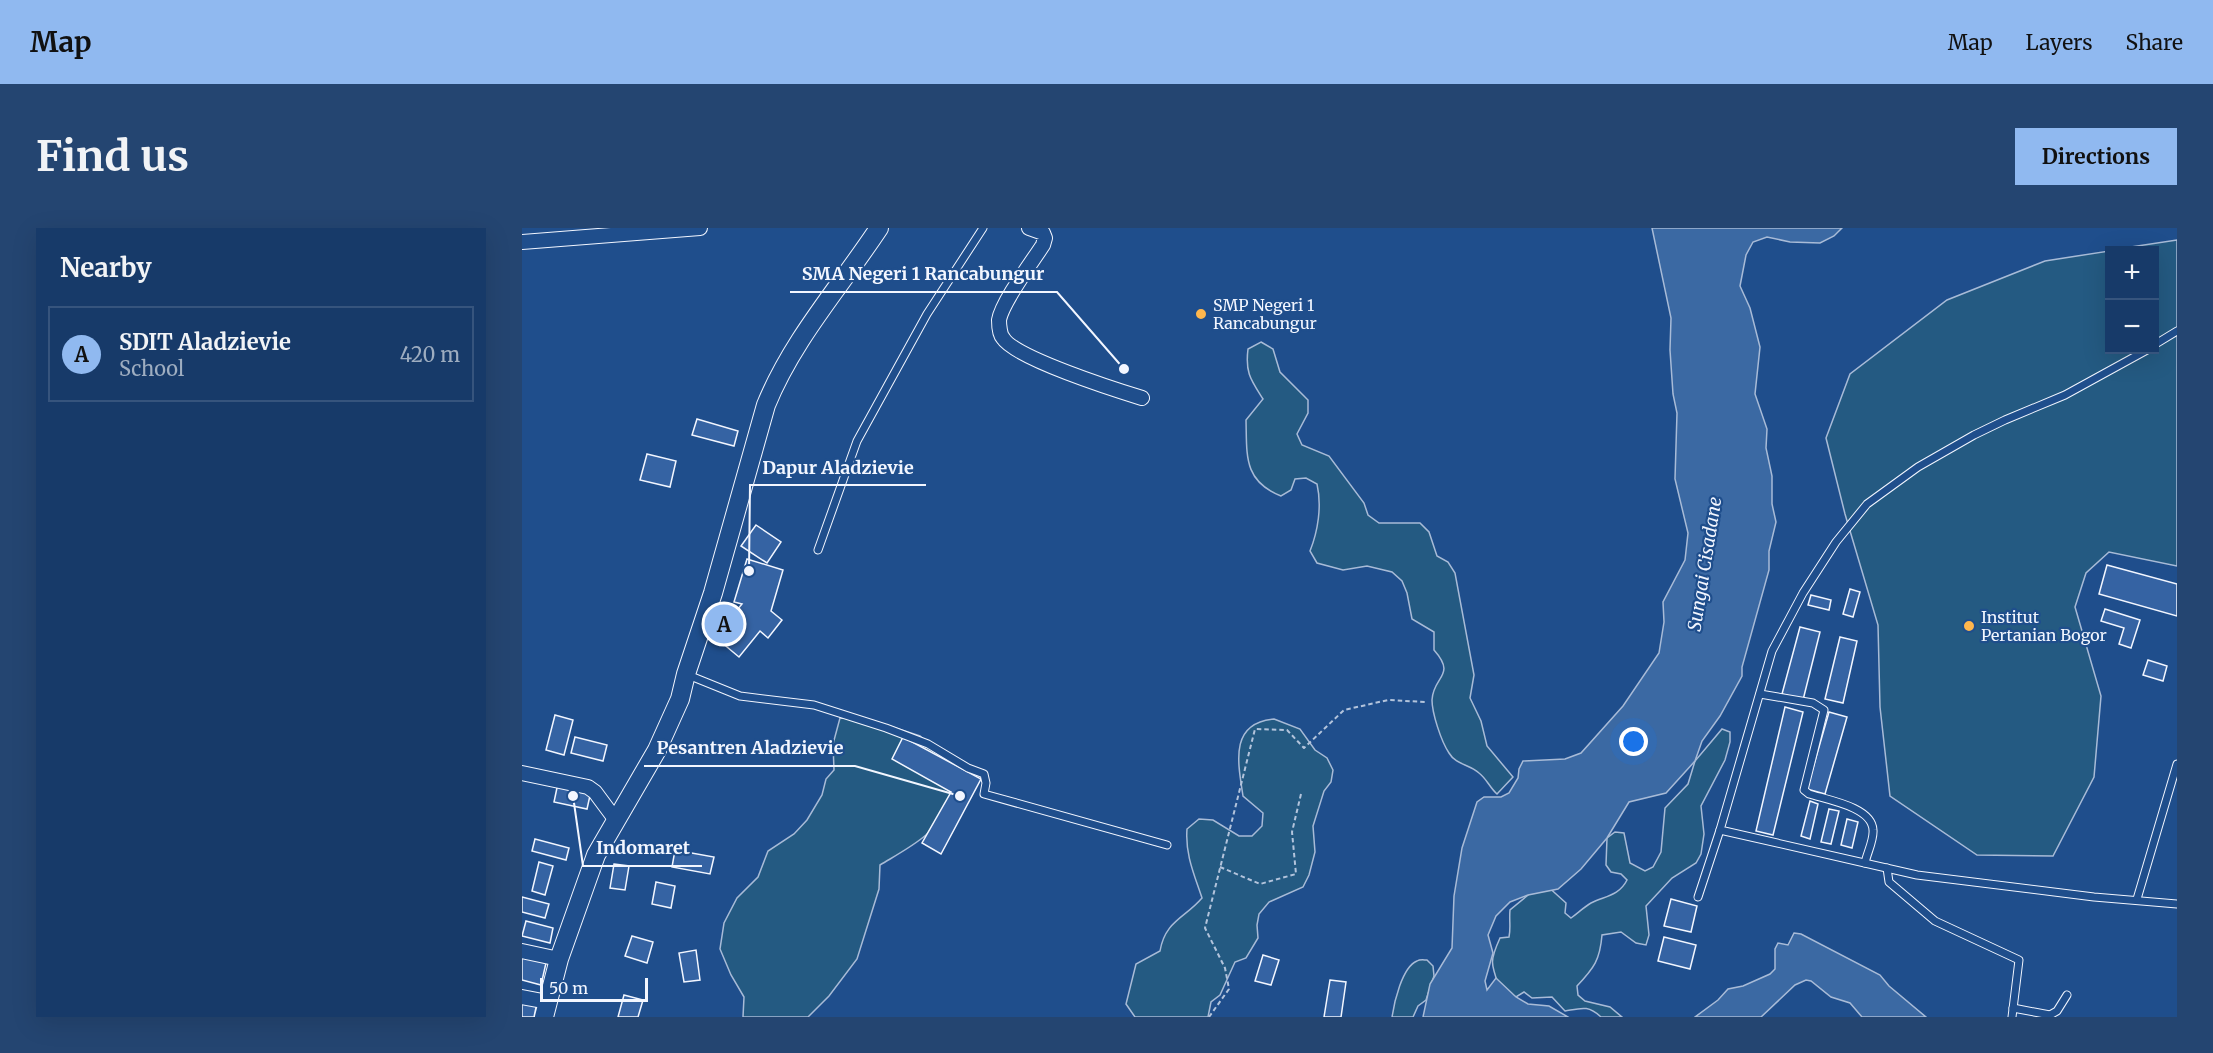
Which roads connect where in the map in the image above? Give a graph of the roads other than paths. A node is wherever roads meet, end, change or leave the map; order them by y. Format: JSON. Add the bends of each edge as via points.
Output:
{"nodes":[{"id":1,"x":685,"y":228,"type":"edge"},
{"id":2,"x":700,"y":228,"type":"edge"},
{"id":3,"x":879,"y":228,"type":"edge"},
{"id":4,"x":983,"y":228,"type":"edge"},
{"id":5,"x":1029,"y":228,"type":"edge"},
{"id":6,"x":522,"y":242,"type":"edge"},
{"id":7,"x":2177,"y":332,"type":"edge"},
{"id":8,"x":2159,"y":342,"type":"edge"},
{"id":9,"x":2140,"y":354,"type":"edge"},
{"id":10,"x":1142,"y":398,"type":"dead end"},
{"id":11,"x":818,"y":550,"type":"dead end"},
{"id":12,"x":686,"y":674,"type":"junction"},
{"id":13,"x":1760,"y":694,"type":"junction"},
{"id":14,"x":2177,"y":764,"type":"edge"},
{"id":15,"x":522,"y":773,"type":"edge"},
{"id":16,"x":615,"y":819,"type":"junction"},
{"id":17,"x":1720,"y":830,"type":"junction"},
{"id":18,"x":1167,"y":845,"type":"dead end"},
{"id":19,"x":1864,"y":863,"type":"junction"},
{"id":20,"x":1887,"y":868,"type":"junction"},
{"id":21,"x":1698,"y":897,"type":"dead end"},
{"id":22,"x":2138,"y":899,"type":"junction"},
{"id":23,"x":2177,"y":904,"type":"edge"},
{"id":24,"x":522,"y":951,"type":"edge"},
{"id":25,"x":559,"y":959,"type":"junction"},
{"id":26,"x":2067,"y":996,"type":"dead end"},
{"id":27,"x":522,"y":997,"type":"edge"},
{"id":28,"x":2013,"y":1008,"type":"junction"},
{"id":29,"x":546,"y":1010,"type":"edge"},
{"id":30,"x":2012,"y":1017,"type":"edge"}],
"edges":[{"from":1,"to":2,"type":"street"},
{"from":1,"to":6,"type":"street"},
{"from":3,"to":12,"type":"main road","via":[[803,333],[766,405]]},
{"from":4,"to":11,"type":"lane","via":[[927,314],[857,441]]},
{"from":5,"to":10,"type":"street","via":[[1043,233],[1045,238],[1006,303],[999,320],[1003,338],[1015,349],[1080,378]]},
{"from":7,"to":8,"type":"lane"},
{"from":9,"to":13,"type":"lane","via":[[2065,395],[1974,435],[1918,467],[1867,504],[1803,593],[1772,651]]},
{"from":12,"to":16,"type":"main road","via":[[669,726]]},
{"from":12,"to":18,"type":"lane","via":[[740,696],[814,705],[886,728],[928,744],[984,774],[984,794]]},
{"from":13,"to":17,"type":"lane"},
{"from":13,"to":19,"type":"lane","via":[[1813,704],[1824,710],[1804,790],[1863,812],[1870,819],[1873,831]]},
{"from":14,"to":22,"type":"lane"},
{"from":15,"to":16,"type":"street","via":[[588,788]]},
{"from":16,"to":25,"type":"main road","via":[[596,855]]},
{"from":17,"to":19,"type":"lane"},
{"from":17,"to":21,"type":"lane"},
{"from":19,"to":20,"type":"lane"},
{"from":20,"to":22,"type":"lane","via":[[2094,897]]},
{"from":20,"to":28,"type":"lane","via":[[1889,882],[1935,921],[2019,960]]},
{"from":22,"to":23,"type":"lane"},
{"from":24,"to":25,"type":"street"},
{"from":25,"to":29,"type":"main road"},
{"from":26,"to":28,"type":"lane","via":[[2050,1015]]},
{"from":27,"to":29,"type":"street"},
{"from":28,"to":30,"type":"lane"}]}
